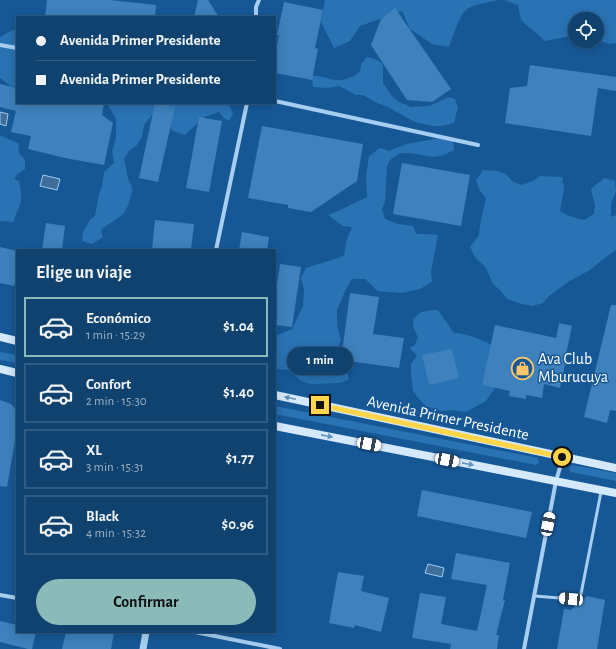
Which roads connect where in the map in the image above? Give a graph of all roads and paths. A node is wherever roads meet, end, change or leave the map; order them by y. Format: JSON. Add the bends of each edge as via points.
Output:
{"nodes":[{"id":1,"x":259,"y":0,"type":"edge"},
{"id":2,"x":256,"y":16,"type":"edge"},
{"id":3,"x":0,"y":45,"type":"edge"},
{"id":4,"x":16,"y":48,"type":"edge"},
{"id":5,"x":276,"y":101,"type":"edge"},
{"id":6,"x":247,"y":104,"type":"edge"},
{"id":7,"x":478,"y":145,"type":"dead end"},
{"id":8,"x":216,"y":249,"type":"edge"},
{"id":9,"x":0,"y":337,"type":"edge"},
{"id":10,"x":16,"y":341,"type":"edge"},
{"id":11,"x":0,"y":369,"type":"edge"},
{"id":12,"x":16,"y":373,"type":"edge"},
{"id":13,"x":276,"y":395,"type":"edge"},
{"id":14,"x":276,"y":426,"type":"edge"},
{"id":15,"x":562,"y":457,"type":"junction"},
{"id":16,"x":616,"y":468,"type":"edge"},
{"id":17,"x":556,"y":481,"type":"junction"},
{"id":18,"x":601,"y":490,"type":"junction"},
{"id":19,"x":616,"y":494,"type":"edge"},
{"id":20,"x":0,"y":595,"type":"edge"},
{"id":21,"x":534,"y":596,"type":"junction"},
{"id":22,"x":16,"y":598,"type":"edge"},
{"id":23,"x":146,"y":633,"type":"edge"},
{"id":24,"x":200,"y":633,"type":"edge"},
{"id":25,"x":143,"y":649,"type":"edge"},
{"id":26,"x":280,"y":649,"type":"edge"},
{"id":27,"x":524,"y":649,"type":"edge"}],
"edges":[{"from":1,"to":2,"type":"street"},
{"from":3,"to":4,"type":"street"},
{"from":5,"to":7,"type":"street"},
{"from":6,"to":8,"type":"street"},
{"from":9,"to":10,"type":"main road"},
{"from":11,"to":12,"type":"main road"},
{"from":15,"to":13,"type":"main road","name":"Avenida Primer Presidente","one_way":true},
{"from":14,"to":17,"type":"main road","one_way":true},
{"from":15,"to":16,"type":"main road","name":"Avenida Primer Presidente"},
{"from":15,"to":17,"type":"street"},
{"from":17,"to":18,"type":"main road"},
{"from":17,"to":21,"type":"street"},
{"from":18,"to":19,"type":"main road"},
{"from":18,"to":21,"type":"lane","via":[[581,594],[571,599]]},
{"from":20,"to":22,"type":"street"},
{"from":21,"to":27,"type":"street"},
{"from":23,"to":25,"type":"street"},
{"from":24,"to":26,"type":"street"}]}
